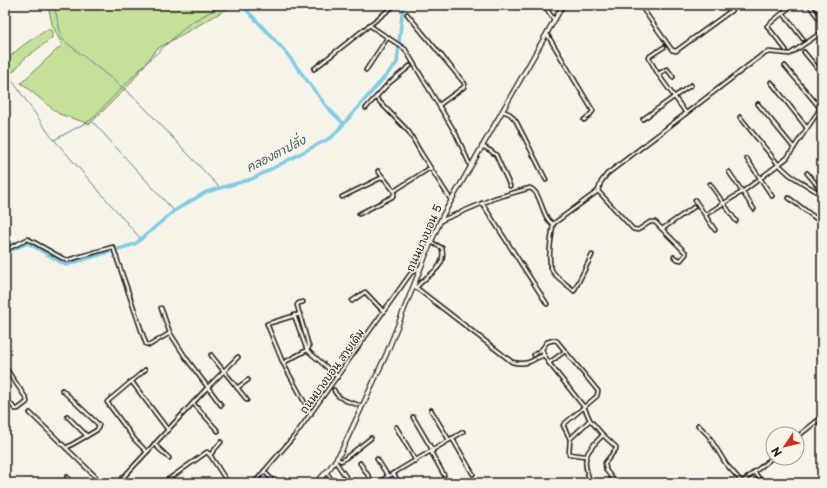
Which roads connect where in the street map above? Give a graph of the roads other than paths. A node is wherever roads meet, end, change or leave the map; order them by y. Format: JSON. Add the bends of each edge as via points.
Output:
{"nodes":[{"id":1,"x":395,"y":5,"type":"edge"},
{"id":2,"x":544,"y":5,"type":"edge"},
{"id":3,"x":563,"y":5,"type":"edge"},
{"id":4,"x":640,"y":5,"type":"edge"},
{"id":5,"x":739,"y":5,"type":"edge"},
{"id":6,"x":782,"y":5,"type":"edge"},
{"id":7,"x":792,"y":5,"type":"edge"},
{"id":8,"x":809,"y":5,"type":"edge"},
{"id":9,"x":786,"y":10,"type":"junction"},
{"id":10,"x":783,"y":13,"type":"junction"},
{"id":11,"x":407,"y":14,"type":"dead end"},
{"id":12,"x":555,"y":20,"type":"junction"},
{"id":13,"x":822,"y":23,"type":"edge"},
{"id":14,"x":369,"y":25,"type":"junction"},
{"id":15,"x":822,"y":32,"type":"edge"},
{"id":16,"x":547,"y":33,"type":"junction"},
{"id":17,"x":388,"y":37,"type":"junction"},
{"id":18,"x":803,"y":39,"type":"dead end"},
{"id":19,"x":666,"y":46,"type":"junction"},
{"id":20,"x":786,"y":50,"type":"dead end"},
{"id":21,"x":804,"y":52,"type":"dead end"},
{"id":22,"x":410,"y":66,"type":"dead end"},
{"id":23,"x":785,"y":66,"type":"dead end"},
{"id":24,"x":314,"y":69,"type":"dead end"},
{"id":25,"x":366,"y":70,"type":"dead end"},
{"id":26,"x":658,"y":74,"type":"junction"},
{"id":27,"x":822,"y":74,"type":"edge"},
{"id":28,"x":673,"y":77,"type":"dead end"},
{"id":29,"x":770,"y":82,"type":"dead end"},
{"id":30,"x":691,"y":85,"type":"dead end"},
{"id":31,"x":674,"y":97,"type":"junction"},
{"id":32,"x":376,"y":98,"type":"junction"},
{"id":33,"x":758,"y":104,"type":"dead end"},
{"id":34,"x":439,"y":105,"type":"junction"},
{"id":35,"x":821,"y":107,"type":"edge"},
{"id":36,"x":366,"y":108,"type":"dead end"},
{"id":37,"x":502,"y":110,"type":"junction"},
{"id":38,"x":686,"y":113,"type":"junction"},
{"id":39,"x":740,"y":117,"type":"dead end"},
{"id":40,"x":643,"y":119,"type":"dead end"},
{"id":41,"x":584,"y":120,"type":"dead end"},
{"id":42,"x":807,"y":128,"type":"junction"},
{"id":43,"x":481,"y":146,"type":"junction"},
{"id":44,"x":794,"y":148,"type":"junction"},
{"id":45,"x":822,"y":155,"type":"edge"},
{"id":46,"x":822,"y":158,"type":"edge"},
{"id":47,"x":747,"y":159,"type":"dead end"},
{"id":48,"x":778,"y":164,"type":"junction"},
{"id":49,"x":470,"y":165,"type":"junction"},
{"id":50,"x":430,"y":168,"type":"junction"},
{"id":51,"x":378,"y":171,"type":"dead end"},
{"id":52,"x":729,"y":172,"type":"dead end"},
{"id":53,"x":807,"y":173,"type":"dead end"},
{"id":54,"x":383,"y":177,"type":"junction"},
{"id":55,"x":760,"y":178,"type":"junction"},
{"id":56,"x":546,"y":180,"type":"dead end"},
{"id":57,"x":710,"y":184,"type":"dead end"},
{"id":58,"x":510,"y":186,"type":"dead end"},
{"id":59,"x":394,"y":191,"type":"junction"},
{"id":60,"x":822,"y":191,"type":"edge"},
{"id":61,"x":597,"y":192,"type":"junction"},
{"id":62,"x":742,"y":192,"type":"junction"},
{"id":63,"x":822,"y":195,"type":"edge"},
{"id":64,"x":772,"y":196,"type":"dead end"},
{"id":65,"x":342,"y":197,"type":"dead end"},
{"id":66,"x":789,"y":198,"type":"dead end"},
{"id":67,"x":451,"y":200,"type":"junction"},
{"id":68,"x":695,"y":200,"type":"dead end"},
{"id":69,"x":482,"y":203,"type":"junction"},
{"id":70,"x":724,"y":203,"type":"junction"},
{"id":71,"x":694,"y":207,"type":"dead end"},
{"id":72,"x":754,"y":209,"type":"dead end"},
{"id":73,"x":360,"y":214,"type":"dead end"},
{"id":74,"x":705,"y":215,"type":"junction"},
{"id":75,"x":440,"y":221,"type":"junction"},
{"id":76,"x":736,"y":221,"type":"dead end"},
{"id":77,"x":822,"y":223,"type":"edge"},
{"id":78,"x":553,"y":224,"type":"junction"},
{"id":79,"x":662,"y":229,"type":"junction"},
{"id":80,"x":715,"y":230,"type":"dead end"},
{"id":81,"x":431,"y":242,"type":"junction"},
{"id":82,"x":5,"y":250,"type":"edge"},
{"id":83,"x":592,"y":255,"type":"dead end"},
{"id":84,"x":674,"y":257,"type":"dead end"},
{"id":85,"x":421,"y":267,"type":"junction"},
{"id":86,"x":415,"y":287,"type":"junction"},
{"id":87,"x":303,"y":302,"type":"dead end"},
{"id":88,"x":352,"y":302,"type":"dead end"},
{"id":89,"x":548,"y":304,"type":"dead end"},
{"id":90,"x":160,"y":308,"type":"dead end"},
{"id":91,"x":384,"y":312,"type":"junction"},
{"id":92,"x":300,"y":314,"type":"junction"},
{"id":93,"x":294,"y":315,"type":"junction"},
{"id":94,"x":170,"y":333,"type":"junction"},
{"id":95,"x":542,"y":349,"type":"junction"},
{"id":96,"x":307,"y":350,"type":"junction"},
{"id":97,"x":565,"y":351,"type":"junction"},
{"id":98,"x":211,"y":355,"type":"dead end"},
{"id":99,"x":544,"y":355,"type":"junction"},
{"id":100,"x":238,"y":357,"type":"dead end"},
{"id":101,"x":535,"y":357,"type":"junction"},
{"id":102,"x":283,"y":363,"type":"junction"},
{"id":103,"x":549,"y":363,"type":"junction"},
{"id":104,"x":5,"y":367,"type":"edge"},
{"id":105,"x":145,"y":370,"type":"dead end"},
{"id":106,"x":224,"y":371,"type":"junction"},
{"id":107,"x":338,"y":377,"type":"junction"},
{"id":108,"x":248,"y":380,"type":"dead end"},
{"id":109,"x":132,"y":382,"type":"junction"},
{"id":110,"x":208,"y":386,"type":"junction"},
{"id":111,"x":237,"y":388,"type":"junction"},
{"id":112,"x":62,"y":390,"type":"dead end"},
{"id":113,"x":334,"y":390,"type":"dead end"},
{"id":114,"x":5,"y":397,"type":"edge"},
{"id":115,"x":246,"y":400,"type":"dead end"},
{"id":116,"x":193,"y":403,"type":"junction"},
{"id":117,"x":221,"y":405,"type":"dead end"},
{"id":118,"x":362,"y":406,"type":"junction"},
{"id":119,"x":584,"y":407,"type":"junction"},
{"id":120,"x":431,"y":410,"type":"dead end"},
{"id":121,"x":30,"y":413,"type":"dead end"},
{"id":122,"x":310,"y":414,"type":"junction"},
{"id":123,"x":67,"y":416,"type":"dead end"},
{"id":124,"x":413,"y":417,"type":"dead end"},
{"id":125,"x":822,"y":417,"type":"edge"},
{"id":126,"x":590,"y":420,"type":"junction"},
{"id":127,"x":698,"y":425,"type":"dead end"},
{"id":128,"x":396,"y":427,"type":"dead end"},
{"id":129,"x":168,"y":430,"type":"junction"},
{"id":130,"x":218,"y":431,"type":"dead end"},
{"id":131,"x":805,"y":431,"type":"edge"},
{"id":132,"x":463,"y":432,"type":"dead end"},
{"id":133,"x":603,"y":434,"type":"junction"},
{"id":134,"x":86,"y":436,"type":"junction"},
{"id":135,"x":371,"y":438,"type":"dead end"},
{"id":136,"x":452,"y":438,"type":"junction"},
{"id":137,"x":570,"y":439,"type":"junction"},
{"id":138,"x":449,"y":440,"type":"junction"},
{"id":139,"x":221,"y":442,"type":"dead end"},
{"id":140,"x":154,"y":444,"type":"junction"},
{"id":141,"x":66,"y":448,"type":"junction"},
{"id":142,"x":432,"y":451,"type":"junction"},
{"id":143,"x":147,"y":452,"type":"junction"},
{"id":144,"x":210,"y":455,"type":"junction"},
{"id":145,"x":585,"y":456,"type":"junction"},
{"id":146,"x":169,"y":458,"type":"dead end"},
{"id":147,"x":378,"y":458,"type":"dead end"},
{"id":148,"x":336,"y":460,"type":"junction"},
{"id":149,"x":416,"y":460,"type":"junction"},
{"id":150,"x":360,"y":463,"type":"dead end"},
{"id":151,"x":765,"y":463,"type":"edge"},
{"id":152,"x":264,"y":471,"type":"junction"},
{"id":153,"x":326,"y":472,"type":"junction"},
{"id":154,"x":754,"y":472,"type":"junction"},
{"id":155,"x":393,"y":473,"type":"junction"},
{"id":156,"x":473,"y":474,"type":"dead end"},
{"id":157,"x":444,"y":475,"type":"dead end"},
{"id":158,"x":388,"y":476,"type":"junction"},
{"id":159,"x":67,"y":477,"type":"dead end"},
{"id":160,"x":742,"y":482,"type":"edge"},
{"id":161,"x":73,"y":483,"type":"edge"},
{"id":162,"x":98,"y":483,"type":"edge"},
{"id":163,"x":118,"y":483,"type":"edge"},
{"id":164,"x":163,"y":483,"type":"edge"},
{"id":165,"x":228,"y":483,"type":"edge"},
{"id":166,"x":254,"y":483,"type":"edge"},
{"id":167,"x":275,"y":483,"type":"edge"},
{"id":168,"x":316,"y":483,"type":"edge"},
{"id":169,"x":334,"y":483,"type":"edge"},
{"id":170,"x":350,"y":483,"type":"edge"},
{"id":171,"x":373,"y":483,"type":"edge"},
{"id":172,"x":377,"y":483,"type":"edge"},
{"id":173,"x":399,"y":483,"type":"edge"},
{"id":174,"x":591,"y":483,"type":"edge"},
{"id":175,"x":614,"y":483,"type":"edge"},
{"id":176,"x":763,"y":483,"type":"edge"}],
"edges":[{"from":1,"to":14,"type":"street"},
{"from":2,"to":12,"type":"street"},
{"from":3,"to":12,"type":"main road","name":"ถนนบางบอน 5"},
{"from":4,"to":19,"type":"street"},
{"from":5,"to":19,"type":"street","via":[[680,50],[672,50]]},
{"from":6,"to":9,"type":"street"},
{"from":7,"to":9,"type":"street"},
{"from":8,"to":13,"type":"street"},
{"from":9,"to":10,"type":"street"},
{"from":10,"to":18,"type":"street"},
{"from":10,"to":20,"type":"street","via":[[767,26]]},
{"from":11,"to":34,"type":"street","via":[[465,84]]},
{"from":12,"to":16,"type":"main road","name":"ถนนบางบอน 5"},
{"from":14,"to":17,"type":"street"},
{"from":14,"to":24,"type":"street"},
{"from":15,"to":38,"type":"street","via":[[790,54],[765,53]]},
{"from":16,"to":37,"type":"main road","name":"ถนนบางบอน 5"},
{"from":16,"to":41,"type":"street","via":[[593,111]]},
{"from":17,"to":25,"type":"street"},
{"from":17,"to":34,"type":"street","via":[[405,49]]},
{"from":19,"to":26,"type":"street","via":[[649,58]]},
{"from":21,"to":27,"type":"street"},
{"from":22,"to":32,"type":"street"},
{"from":23,"to":35,"type":"street"},
{"from":26,"to":28,"type":"street","via":[[667,69]]},
{"from":26,"to":31,"type":"street"},
{"from":29,"to":42,"type":"street"},
{"from":30,"to":31,"type":"street"},
{"from":31,"to":38,"type":"street"},
{"from":31,"to":40,"type":"street"},
{"from":32,"to":36,"type":"street"},
{"from":32,"to":50,"type":"street","via":[[410,132]]},
{"from":33,"to":44,"type":"street"},
{"from":34,"to":49,"type":"street"},
{"from":35,"to":42,"type":"street"},
{"from":37,"to":43,"type":"main road","name":"ถนนบางบอน 5"},
{"from":37,"to":56,"type":"street","via":[[516,121]]},
{"from":38,"to":61,"type":"street","via":[[607,174]]},
{"from":39,"to":48,"type":"street"},
{"from":42,"to":44,"type":"street"},
{"from":43,"to":49,"type":"main road","name":"ถนนบางบอน 5"},
{"from":43,"to":58,"type":"street","via":[[496,155]]},
{"from":44,"to":48,"type":"street","via":[[787,158]]},
{"from":45,"to":46,"type":"street"},
{"from":47,"to":55,"type":"street"},
{"from":48,"to":55,"type":"street"},
{"from":48,"to":63,"type":"street","via":[[790,176]]},
{"from":49,"to":67,"type":"main road","name":"ถนนบางบอน 5"},
{"from":50,"to":59,"type":"street"},
{"from":50,"to":67,"type":"street"},
{"from":51,"to":54,"type":"street"},
{"from":52,"to":62,"type":"street"},
{"from":53,"to":60,"type":"street"},
{"from":54,"to":59,"type":"street"},
{"from":54,"to":65,"type":"street"},
{"from":55,"to":62,"type":"street"},
{"from":55,"to":64,"type":"street"},
{"from":57,"to":70,"type":"street"},
{"from":59,"to":73,"type":"street","via":[[392,197]]},
{"from":61,"to":78,"type":"street"},
{"from":61,"to":79,"type":"street","via":[[633,229],[638,230],[653,221]]},
{"from":62,"to":70,"type":"street"},
{"from":62,"to":72,"type":"street"},
{"from":66,"to":77,"type":"street"},
{"from":67,"to":75,"type":"main road","name":"ถนนบางบอน 5"},
{"from":68,"to":74,"type":"street"},
{"from":69,"to":75,"type":"street"},
{"from":69,"to":78,"type":"street","via":[[503,195],[533,189]]},
{"from":69,"to":89,"type":"street"},
{"from":70,"to":74,"type":"street"},
{"from":70,"to":76,"type":"street"},
{"from":71,"to":79,"type":"street"},
{"from":74,"to":80,"type":"street"},
{"from":75,"to":81,"type":"main road","name":"ถนนบางบอน 5"},
{"from":78,"to":83,"type":"street","via":[[550,266],[574,291]]},
{"from":79,"to":84,"type":"street","via":[[686,253],[681,260]]},
{"from":81,"to":85,"type":"main road","name":"ถนนบางบอน 5"},
{"from":81,"to":86,"type":"street","via":[[442,248],[443,257],[435,271]]},
{"from":82,"to":94,"type":"street","via":[[28,239],[68,260],[114,250],[146,344],[150,345]]},
{"from":85,"to":86,"type":"main road","name":"ถนนบางบอน 5"},
{"from":85,"to":91,"type":"street","name":"ถนนบางบอน สายเดิม","via":[[411,273]]},
{"from":86,"to":101,"type":"street","via":[[512,362],[521,364]]},
{"from":86,"to":118,"type":"main road","name":"ถนนบางบอน 5"},
{"from":87,"to":92,"type":"street","via":[[297,305]]},
{"from":88,"to":91,"type":"street","via":[[365,292]]},
{"from":90,"to":94,"type":"street"},
{"from":91,"to":107,"type":"street","name":"ถนนบางบอน สายเดิม"},
{"from":92,"to":93,"type":"street"},
{"from":92,"to":96,"type":"street","via":[[309,344]]},
{"from":93,"to":96,"type":"street"},
{"from":93,"to":102,"type":"street","via":[[267,324]]},
{"from":94,"to":110,"type":"street"},
{"from":95,"to":97,"type":"street","via":[[547,342],[554,340]]},
{"from":95,"to":99,"type":"street"},
{"from":95,"to":101,"type":"street"},
{"from":96,"to":102,"type":"street"},
{"from":96,"to":107,"type":"street"},
{"from":97,"to":103,"type":"street"},
{"from":97,"to":119,"type":"street","via":[[598,391],[597,396]]},
{"from":98,"to":106,"type":"street"},
{"from":99,"to":101,"type":"street"},
{"from":99,"to":103,"type":"street"},
{"from":100,"to":106,"type":"street"},
{"from":102,"to":122,"type":"street"},
{"from":103,"to":119,"type":"street"},
{"from":104,"to":114,"type":"street","via":[[27,402],[14,410]]},
{"from":105,"to":109,"type":"street"},
{"from":106,"to":110,"type":"street"},
{"from":106,"to":111,"type":"street"},
{"from":107,"to":122,"type":"street","name":"ถนนบางบอน สายเดิม"},
{"from":108,"to":111,"type":"street"},
{"from":109,"to":129,"type":"street"},
{"from":109,"to":143,"type":"street","via":[[106,402]]},
{"from":110,"to":116,"type":"street"},
{"from":110,"to":117,"type":"street"},
{"from":111,"to":115,"type":"street"},
{"from":112,"to":134,"type":"street","via":[[99,425],[97,430]]},
{"from":113,"to":118,"type":"street","via":[[339,397]]},
{"from":116,"to":129,"type":"street"},
{"from":116,"to":130,"type":"street"},
{"from":118,"to":148,"type":"main road","name":"ถนนบางบอน 5"},
{"from":119,"to":126,"type":"street"},
{"from":119,"to":137,"type":"street","via":[[563,425]]},
{"from":120,"to":138,"type":"street"},
{"from":121,"to":141,"type":"street"},
{"from":122,"to":152,"type":"street","name":"ถนนบางบอน สายเดิม"},
{"from":123,"to":134,"type":"street"},
{"from":124,"to":142,"type":"street"},
{"from":125,"to":131,"type":"street"},
{"from":126,"to":133,"type":"street"},
{"from":126,"to":137,"type":"street"},
{"from":127,"to":160,"type":"street"},
{"from":128,"to":149,"type":"street"},
{"from":129,"to":140,"type":"street"},
{"from":132,"to":136,"type":"street"},
{"from":133,"to":145,"type":"street"},
{"from":133,"to":175,"type":"street","via":[[616,447],[605,463]]},
{"from":134,"to":141,"type":"street"},
{"from":135,"to":148,"type":"street","via":[[342,461]]},
{"from":136,"to":138,"type":"street"},
{"from":136,"to":156,"type":"street"},
{"from":137,"to":145,"type":"street","via":[[569,454]]},
{"from":138,"to":142,"type":"street"},
{"from":139,"to":144,"type":"street"},
{"from":140,"to":143,"type":"street"},
{"from":140,"to":146,"type":"street"},
{"from":141,"to":162,"type":"street","via":[[98,479]]},
{"from":142,"to":149,"type":"street"},
{"from":142,"to":157,"type":"street"},
{"from":143,"to":163,"type":"street"},
{"from":144,"to":164,"type":"street","via":[[206,453]]},
{"from":144,"to":165,"type":"street"},
{"from":145,"to":174,"type":"street","via":[[586,470]]},
{"from":147,"to":158,"type":"street"},
{"from":148,"to":153,"type":"main road","name":"ถนนบางบอน 5"},
{"from":148,"to":170,"type":"street"},
{"from":149,"to":155,"type":"street"},
{"from":150,"to":171,"type":"street"},
{"from":151,"to":154,"type":"street"},
{"from":152,"to":166,"type":"street","name":"ถนนบางบอน สายเดิม"},
{"from":152,"to":167,"type":"street"},
{"from":153,"to":168,"type":"main road","name":"ถนนบางบอน 5"},
{"from":153,"to":169,"type":"street"},
{"from":154,"to":160,"type":"street"},
{"from":154,"to":176,"type":"street"},
{"from":155,"to":158,"type":"street"},
{"from":155,"to":173,"type":"street"},
{"from":158,"to":172,"type":"street"},
{"from":159,"to":161,"type":"street"}]}
